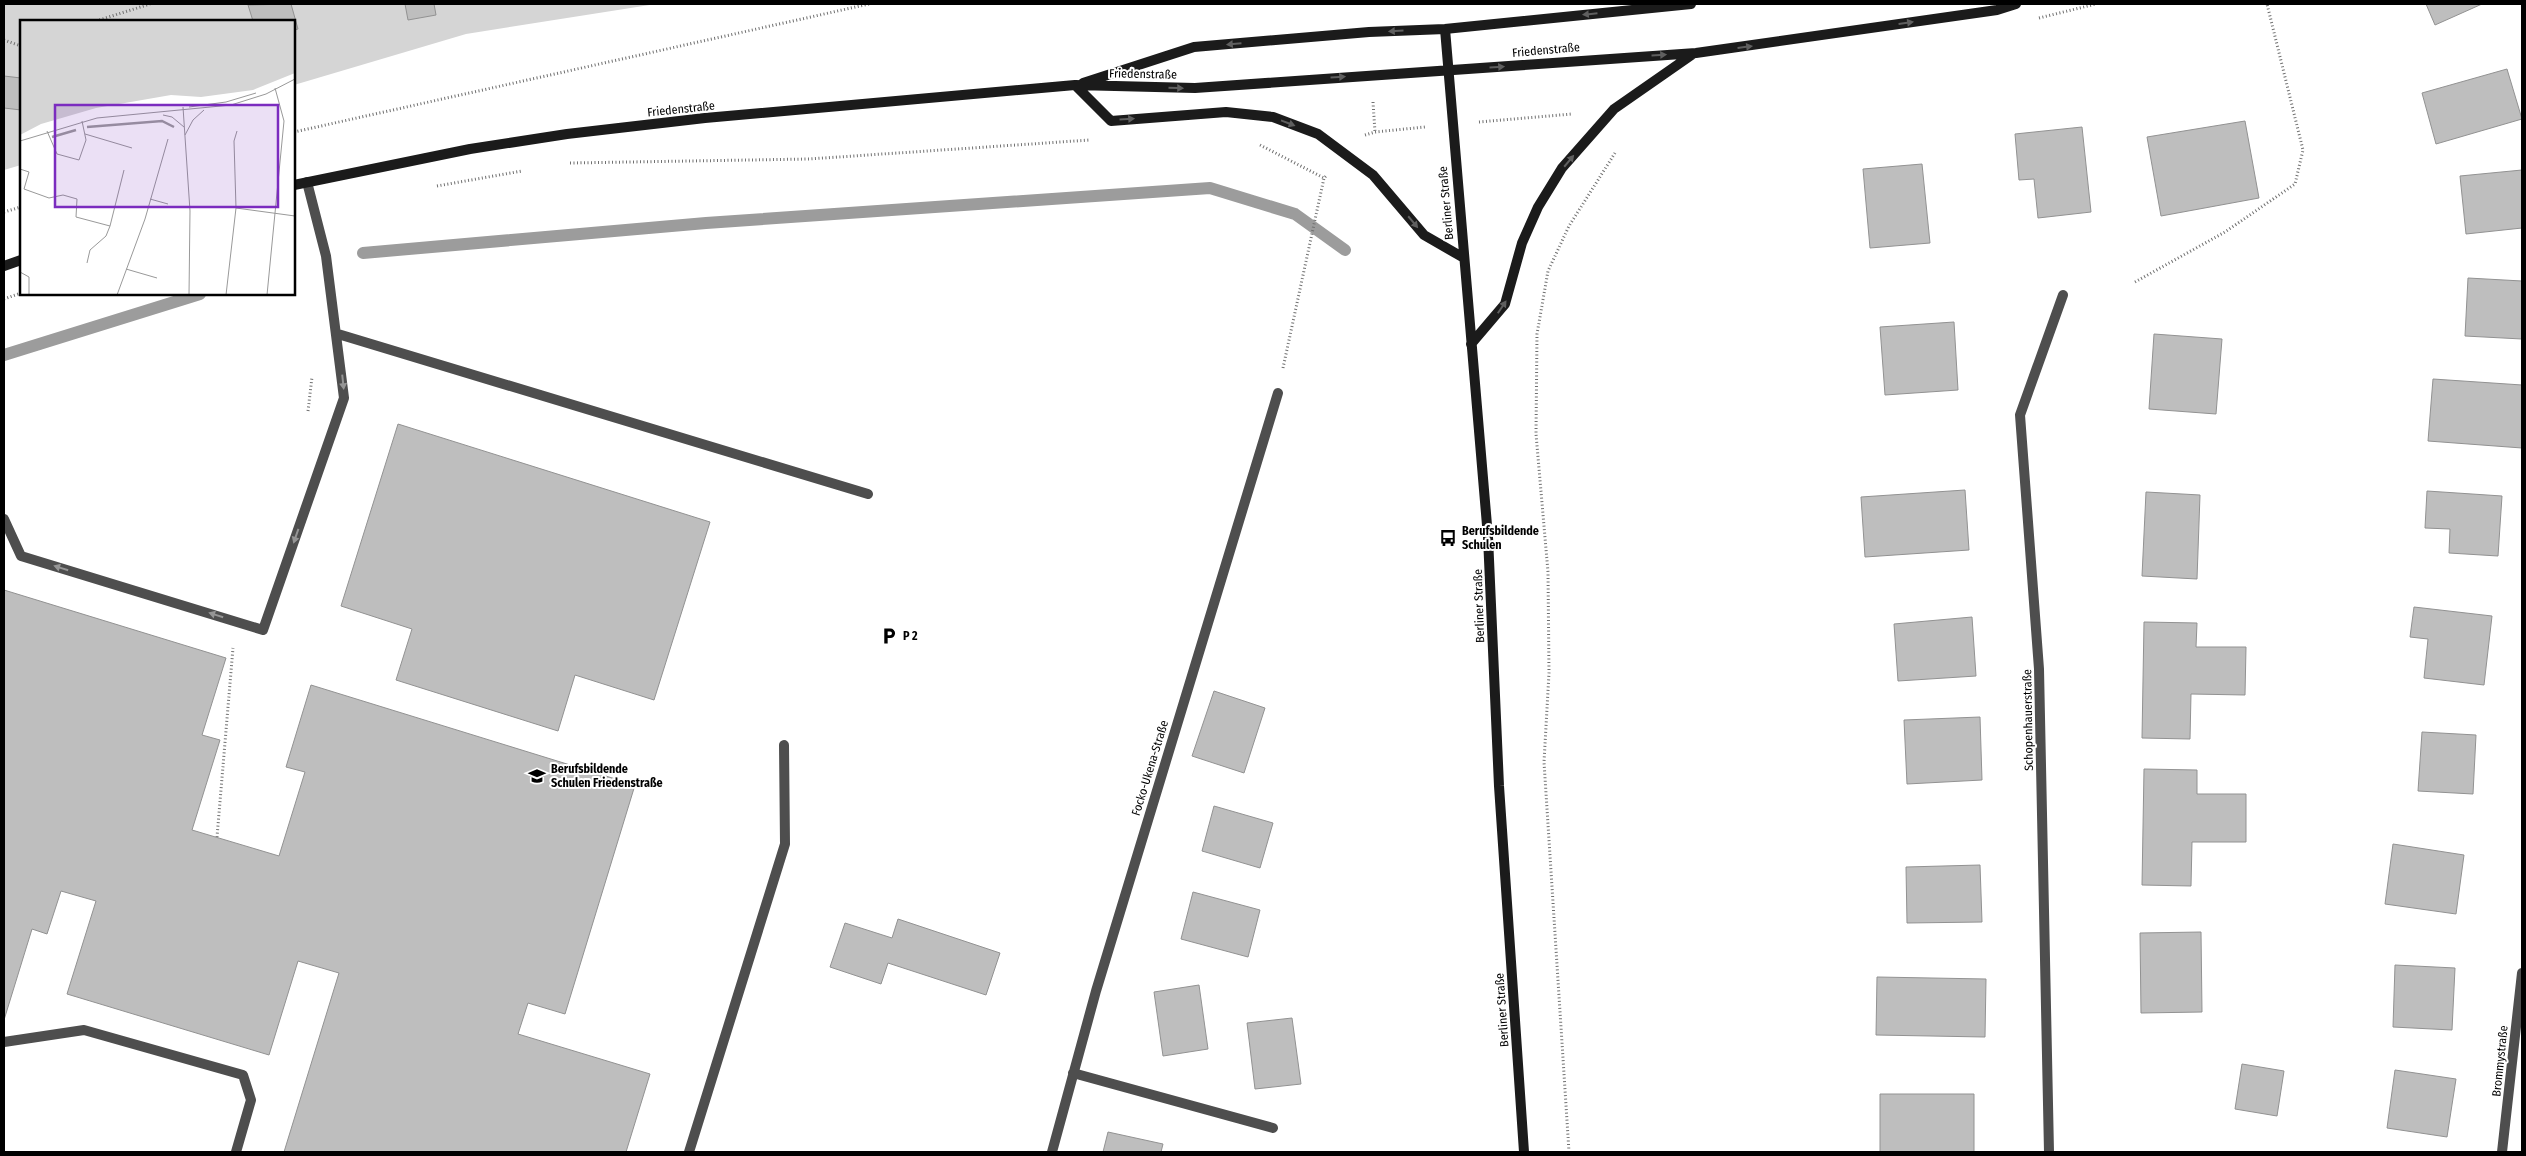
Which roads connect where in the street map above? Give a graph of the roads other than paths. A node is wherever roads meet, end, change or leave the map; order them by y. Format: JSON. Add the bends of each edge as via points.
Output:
{"nodes":[{"id":1,"x":1691,"y":4,"type":"edge"},
{"id":2,"x":2016,"y":4,"type":"edge"},
{"id":3,"x":1445,"y":29,"type":"junction"},
{"id":4,"x":1696,"y":52,"type":"junction"},
{"id":5,"x":1448,"y":68,"type":"junction"},
{"id":6,"x":1075,"y":85,"type":"junction"},
{"id":7,"x":307,"y":182,"type":"junction"},
{"id":8,"x":295,"y":185,"type":"edge"},
{"id":9,"x":1464,"y":258,"type":"junction"},
{"id":10,"x":20,"y":260,"type":"edge"},
{"id":11,"x":4,"y":266,"type":"edge"},
{"id":12,"x":2063,"y":295,"type":"dead end"},
{"id":13,"x":338,"y":334,"type":"junction"},
{"id":14,"x":1471,"y":344,"type":"junction"},
{"id":15,"x":1278,"y":393,"type":"road end"},
{"id":16,"x":868,"y":494,"type":"dead end"},
{"id":17,"x":4,"y":519,"type":"edge"},
{"id":18,"x":784,"y":745,"type":"dead end"},
{"id":19,"x":2522,"y":974,"type":"edge"},
{"id":20,"x":4,"y":1042,"type":"edge"},
{"id":21,"x":1073,"y":1073,"type":"junction"},
{"id":22,"x":1274,"y":1128,"type":"dead end"},
{"id":23,"x":236,"y":1152,"type":"edge"},
{"id":24,"x":689,"y":1152,"type":"edge"},
{"id":25,"x":1052,"y":1152,"type":"edge"},
{"id":26,"x":1524,"y":1152,"type":"edge"},
{"id":27,"x":2050,"y":1152,"type":"edge"},
{"id":28,"x":2502,"y":1152,"type":"edge"}],
"edges":[{"from":1,"to":3,"type":"main road","name":"Friedenstraße","one_way":true},
{"from":4,"to":2,"type":"main road","name":"Friedenstraße","one_way":true,"via":[[1987,11]]},
{"from":3,"to":5,"type":"main road","name":"Berliner Straße"},
{"from":3,"to":6,"type":"main road","name":"Friedenstraße","one_way":true,"via":[[1194,47]]},
{"from":5,"to":4,"type":"main road","name":"Friedenstraße","one_way":true},
{"from":14,"to":4,"type":"main road","one_way":true,"via":[[1505,304],[1522,243],[1538,207],[1562,168],[1607,116]]},
{"from":6,"to":5,"type":"main road","name":"Friedenstraße","one_way":true,"via":[[1195,88]]},
{"from":5,"to":9,"type":"main road","name":"Berliner Straße"},
{"from":6,"to":7,"type":"main road","name":"Friedenstraße","via":[[567,134],[470,149]]},
{"from":6,"to":9,"type":"main road","one_way":true,"via":[[1111,120],[1226,112],[1274,117],[1318,134],[1373,175],[1424,235]]},
{"from":7,"to":8,"type":"main road","name":"Friedenstraße"},
{"from":7,"to":13,"type":"street","via":[[326,256]]},
{"from":9,"to":14,"type":"main road","name":"Berliner Straße"},
{"from":10,"to":11,"type":"main road"},
{"from":12,"to":27,"type":"street","name":"Schopenhauerstraße","via":[[2020,415],[2039,669]]},
{"from":13,"to":16,"type":"street"},
{"from":13,"to":17,"type":"street","one_way":true,"via":[[344,398],[263,630],[21,556]]},
{"from":14,"to":26,"type":"main road","name":"Berliner Straße","via":[[1488,537],[1499,786]]},
{"from":15,"to":21,"type":"street","name":"Focko-Ukena-Straße"},
{"from":18,"to":24,"type":"street","via":[[785,844]]},
{"from":19,"to":28,"type":"street","name":"Brommystraße"},
{"from":20,"to":23,"type":"street","via":[[84,1030],[243,1075],[251,1100]]},
{"from":21,"to":22,"type":"street"},
{"from":21,"to":25,"type":"street","name":"Focko-Ukena-Straße"}]}
